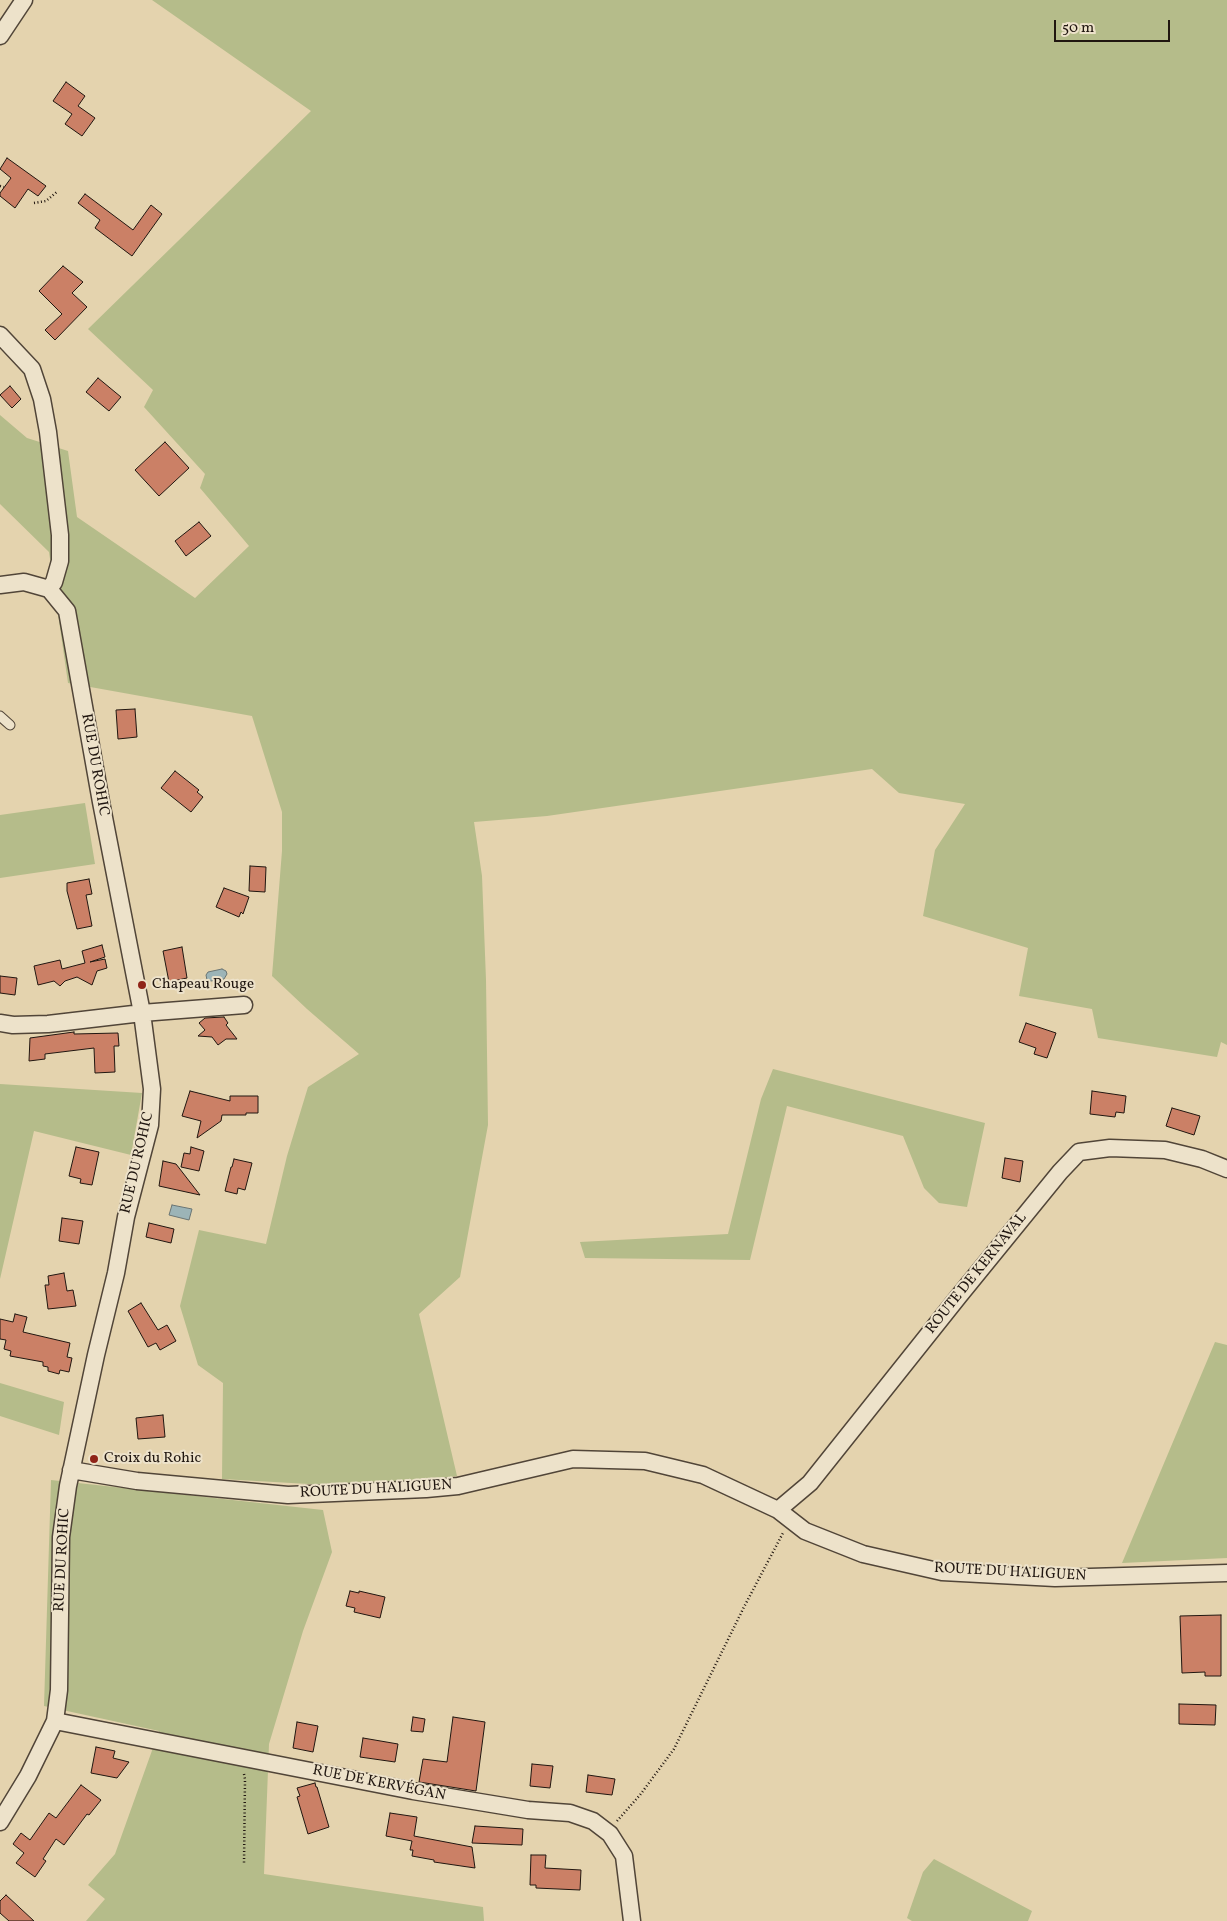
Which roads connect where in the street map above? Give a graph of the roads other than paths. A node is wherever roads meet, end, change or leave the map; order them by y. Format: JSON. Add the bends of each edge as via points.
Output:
{"nodes":[{"id":1,"x":24,"y":0,"type":"edge"},
{"id":2,"x":0,"y":36,"type":"edge"},
{"id":3,"x":0,"y":335,"type":"edge"},
{"id":4,"x":0,"y":585,"type":"edge"},
{"id":5,"x":48,"y":589,"type":"junction"},
{"id":6,"x":0,"y":716,"type":"edge"},
{"id":7,"x":10,"y":724,"type":"dead end"},
{"id":8,"x":244,"y":1005,"type":"dead end"},
{"id":9,"x":142,"y":1013,"type":"junction"},
{"id":10,"x":0,"y":1023,"type":"edge"},
{"id":11,"x":1227,"y":1169,"type":"edge"},
{"id":12,"x":70,"y":1470,"type":"junction"},
{"id":13,"x":784,"y":1514,"type":"junction"},
{"id":14,"x":1227,"y":1573,"type":"edge"},
{"id":15,"x":55,"y":1721,"type":"junction"},
{"id":16,"x":0,"y":1822,"type":"edge"},
{"id":17,"x":632,"y":1921,"type":"edge"}],
"edges":[{"from":1,"to":2,"type":"street"},
{"from":3,"to":5,"type":"street","via":[[32,369],[42,399],[60,535],[60,561],[54,582]]},
{"from":4,"to":5,"type":"street","via":[[24,582]]},
{"from":5,"to":9,"type":"street","name":"RUE DU ROHIC","via":[[67,611]]},
{"from":6,"to":7,"type":"lane"},
{"from":8,"to":9,"type":"street"},
{"from":9,"to":10,"type":"street","via":[[48,1024]]},
{"from":9,"to":12,"type":"street","name":"RUE DU ROHIC","via":[[152,1089],[150,1125],[126,1217]]},
{"from":11,"to":13,"type":"street","name":"ROUTE DE KERNAVAL","via":[[1166,1150],[1110,1148],[1079,1152]]},
{"from":12,"to":13,"type":"street","name":"ROUTE DU HALIGUEN","via":[[136,1481],[288,1495],[458,1486],[572,1459],[645,1461],[704,1475]]},
{"from":12,"to":15,"type":"street","name":"RUE DU ROHIC","via":[[61,1537],[59,1690]]},
{"from":13,"to":14,"type":"street","name":"ROUTE DU HALIGUEN","via":[[805,1531],[862,1554],[942,1572],[1055,1578]]},
{"from":15,"to":16,"type":"street","name":"RUE DU ROHIC","via":[[28,1776]]},
{"from":15,"to":17,"type":"street","name":"RUE DE KERVÉGAN","via":[[438,1795],[528,1810],[570,1813],[593,1821],[619,1846],[624,1856]]}]}
